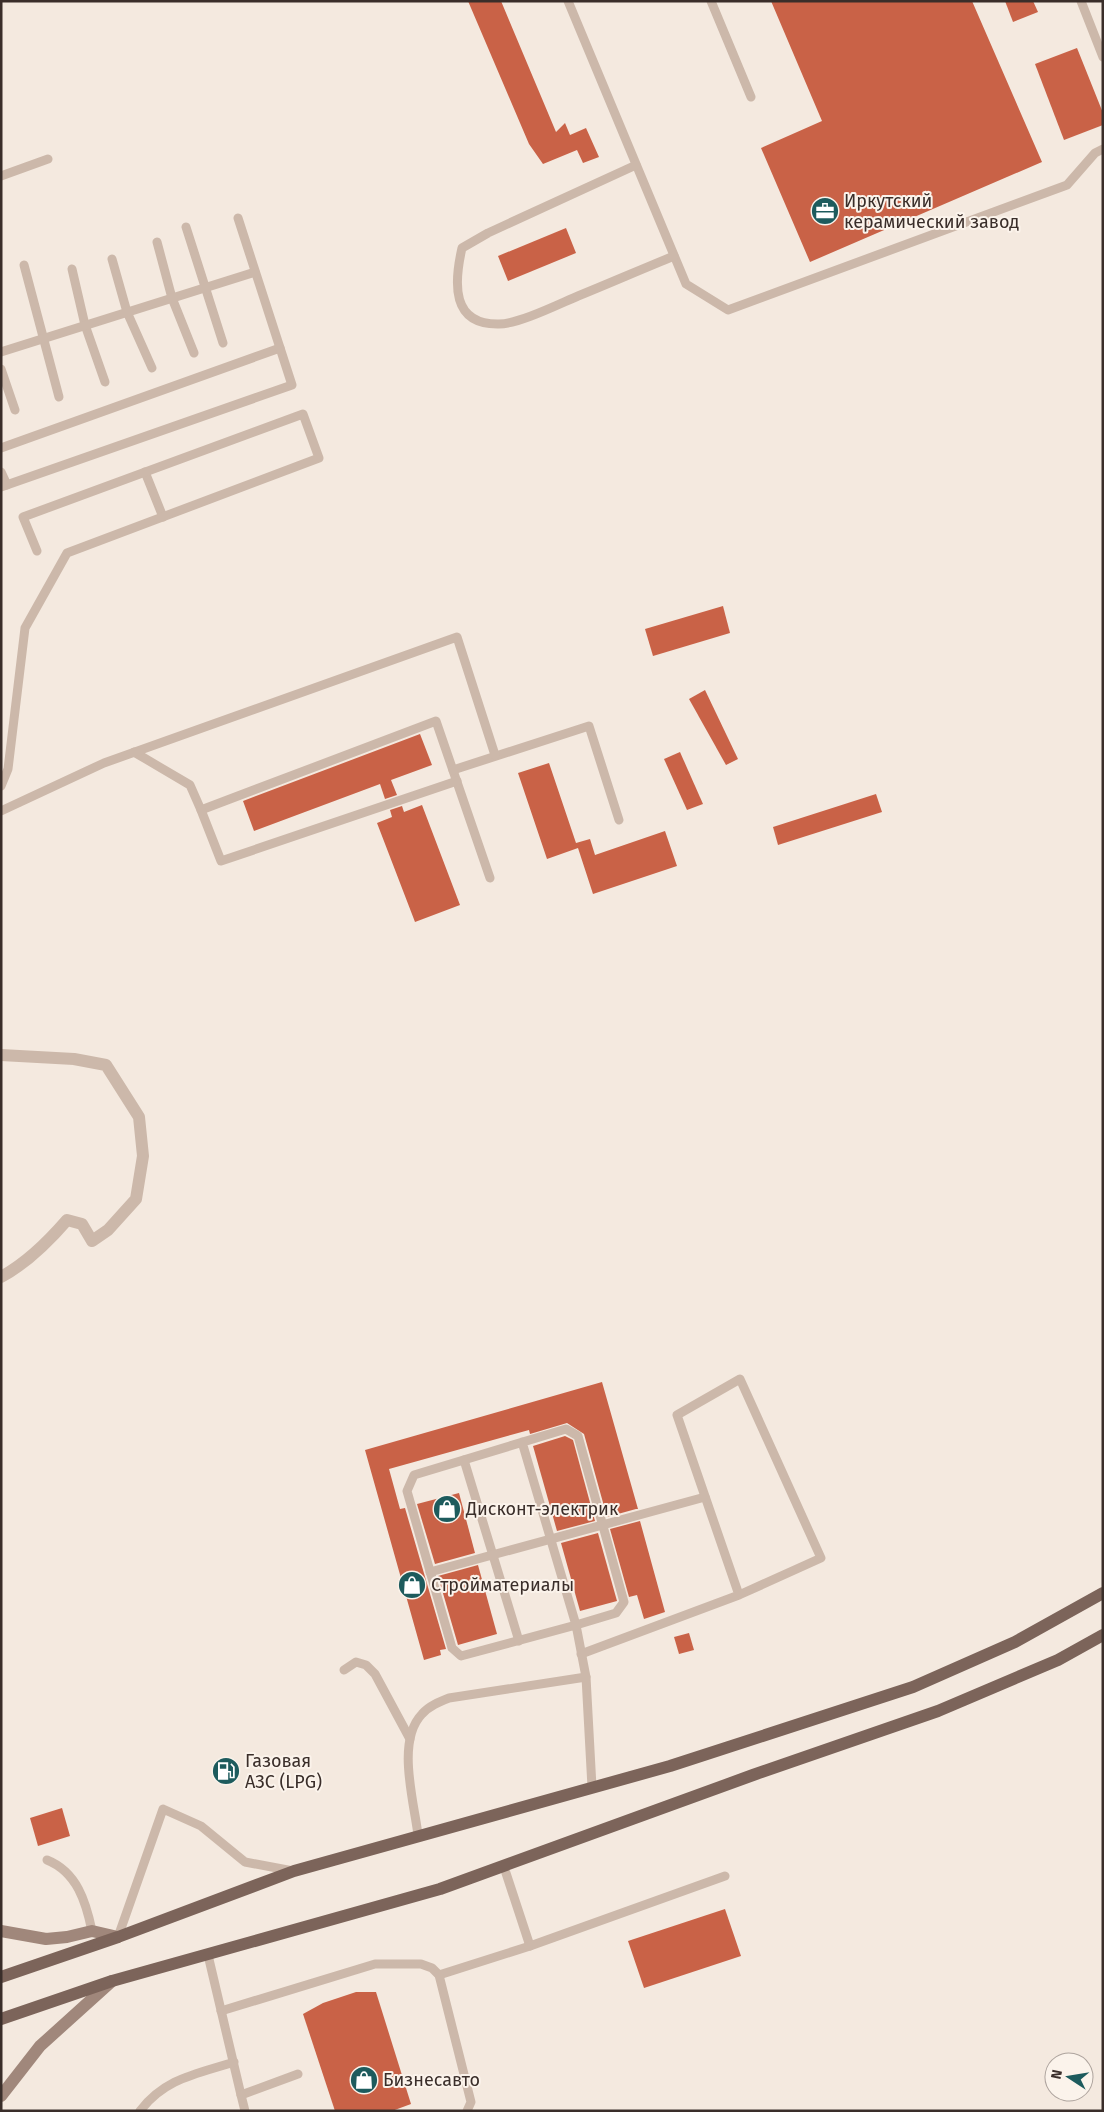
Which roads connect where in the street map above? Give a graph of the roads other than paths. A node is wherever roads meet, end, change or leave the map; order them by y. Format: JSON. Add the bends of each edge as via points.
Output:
{"nodes":[{"id":1,"x":568,"y":1,"type":"edge"},
{"id":2,"x":711,"y":1,"type":"edge"},
{"id":3,"x":1081,"y":1,"type":"edge"},
{"id":4,"x":1103,"y":57,"type":"edge"},
{"id":5,"x":751,"y":97,"type":"dead end"},
{"id":6,"x":1103,"y":149,"type":"edge"},
{"id":7,"x":48,"y":159,"type":"dead end"},
{"id":8,"x":636,"y":165,"type":"junction"},
{"id":9,"x":1,"y":176,"type":"edge"},
{"id":10,"x":238,"y":218,"type":"dead end"},
{"id":11,"x":186,"y":227,"type":"dead end"},
{"id":12,"x":158,"y":242,"type":"dead end"},
{"id":13,"x":674,"y":256,"type":"junction"},
{"id":14,"x":112,"y":259,"type":"dead end"},
{"id":15,"x":24,"y":265,"type":"dead end"},
{"id":16,"x":72,"y":269,"type":"dead end"},
{"id":17,"x":255,"y":272,"type":"junction"},
{"id":18,"x":205,"y":288,"type":"junction"},
{"id":19,"x":172,"y":298,"type":"junction"},
{"id":20,"x":128,"y":312,"type":"junction"},
{"id":21,"x":85,"y":325,"type":"junction"},
{"id":22,"x":43,"y":339,"type":"junction"},
{"id":23,"x":223,"y":343,"type":"dead end"},
{"id":24,"x":280,"y":348,"type":"junction"},
{"id":25,"x":1,"y":352,"type":"edge"},
{"id":26,"x":194,"y":353,"type":"dead end"},
{"id":27,"x":152,"y":368,"type":"dead end"},
{"id":28,"x":1,"y":370,"type":"edge"},
{"id":29,"x":105,"y":382,"type":"dead end"},
{"id":30,"x":59,"y":397,"type":"dead end"},
{"id":31,"x":15,"y":410,"type":"dead end"},
{"id":32,"x":1,"y":448,"type":"edge"},
{"id":33,"x":1,"y":472,"type":"edge"},
{"id":34,"x":145,"y":472,"type":"junction"},
{"id":35,"x":4,"y":486,"type":"edge"},
{"id":36,"x":163,"y":517,"type":"junction"},
{"id":37,"x":37,"y":551,"type":"dead end"},
{"id":38,"x":134,"y":752,"type":"junction"},
{"id":39,"x":495,"y":755,"type":"junction"},
{"id":40,"x":453,"y":770,"type":"junction"},
{"id":41,"x":457,"y":781,"type":"junction"},
{"id":42,"x":1,"y":786,"type":"edge"},
{"id":43,"x":201,"y":810,"type":"junction"},
{"id":44,"x":1,"y":811,"type":"edge"},
{"id":45,"x":619,"y":820,"type":"dead end"},
{"id":46,"x":490,"y":878,"type":"dead end"},
{"id":47,"x":1,"y":1054,"type":"edge"},
{"id":48,"x":1,"y":1277,"type":"edge"},
{"id":49,"x":522,"y":1442,"type":"junction"},
{"id":50,"x":464,"y":1460,"type":"junction"},
{"id":51,"x":705,"y":1497,"type":"junction"},
{"id":52,"x":603,"y":1526,"type":"junction"},
{"id":53,"x":551,"y":1540,"type":"junction"},
{"id":54,"x":493,"y":1556,"type":"junction"},
{"id":55,"x":430,"y":1572,"type":"junction"},
{"id":56,"x":1103,"y":1593,"type":"edge"},
{"id":57,"x":739,"y":1596,"type":"junction"},
{"id":58,"x":576,"y":1625,"type":"junction"},
{"id":59,"x":1103,"y":1635,"type":"edge"},
{"id":60,"x":519,"y":1641,"type":"junction"},
{"id":61,"x":581,"y":1654,"type":"junction"},
{"id":62,"x":344,"y":1670,"type":"dead end"},
{"id":63,"x":586,"y":1676,"type":"junction"},
{"id":64,"x":410,"y":1739,"type":"junction"},
{"id":65,"x":592,"y":1787,"type":"junction"},
{"id":66,"x":418,"y":1834,"type":"junction"},
{"id":67,"x":47,"y":1860,"type":"dead end"},
{"id":68,"x":504,"y":1867,"type":"junction"},
{"id":69,"x":294,"y":1871,"type":"junction"},
{"id":70,"x":724,"y":1876,"type":"dead end"},
{"id":71,"x":1,"y":1931,"type":"edge"},
{"id":72,"x":92,"y":1931,"type":"junction"},
{"id":73,"x":118,"y":1937,"type":"junction"},
{"id":74,"x":530,"y":1946,"type":"junction"},
{"id":75,"x":208,"y":1955,"type":"junction"},
{"id":76,"x":439,"y":1975,"type":"junction"},
{"id":77,"x":1,"y":1977,"type":"edge"},
{"id":78,"x":112,"y":1981,"type":"junction"},
{"id":79,"x":221,"y":2011,"type":"junction"},
{"id":80,"x":1,"y":2019,"type":"edge"},
{"id":81,"x":234,"y":2062,"type":"junction"},
{"id":82,"x":298,"y":2074,"type":"dead end"},
{"id":83,"x":241,"y":2095,"type":"junction"},
{"id":84,"x":1,"y":2096,"type":"edge"},
{"id":85,"x":140,"y":2111,"type":"edge"},
{"id":86,"x":245,"y":2111,"type":"edge"},
{"id":87,"x":466,"y":2111,"type":"edge"}],
"edges":[{"from":1,"to":8,"type":"lane"},
{"from":2,"to":5,"type":"lane"},
{"from":3,"to":4,"type":"lane"},
{"from":6,"to":13,"type":"lane","via":[[1095,153],[1067,185],[728,310],[686,284]]},
{"from":7,"to":9,"type":"lane"},
{"from":8,"to":13,"type":"lane"},
{"from":8,"to":13,"type":"lane","via":[[462,248],[457,294],[464,311],[478,321],[500,324],[534,314]]},
{"from":10,"to":17,"type":"lane"},
{"from":11,"to":18,"type":"lane"},
{"from":12,"to":19,"type":"lane"},
{"from":14,"to":20,"type":"lane"},
{"from":15,"to":22,"type":"lane"},
{"from":16,"to":21,"type":"lane"},
{"from":17,"to":18,"type":"lane"},
{"from":17,"to":24,"type":"lane"},
{"from":18,"to":19,"type":"lane"},
{"from":18,"to":23,"type":"lane"},
{"from":19,"to":20,"type":"lane"},
{"from":19,"to":26,"type":"lane"},
{"from":20,"to":21,"type":"lane"},
{"from":20,"to":27,"type":"lane"},
{"from":21,"to":22,"type":"lane"},
{"from":21,"to":29,"type":"lane"},
{"from":22,"to":25,"type":"lane"},
{"from":22,"to":30,"type":"lane"},
{"from":24,"to":32,"type":"lane"},
{"from":24,"to":35,"type":"lane","via":[[292,385]]},
{"from":28,"to":31,"type":"lane"},
{"from":33,"to":35,"type":"lane"},
{"from":34,"to":36,"type":"lane"},
{"from":34,"to":36,"type":"lane","via":[[302,414],[319,458]]},
{"from":34,"to":37,"type":"lane","via":[[23,517]]},
{"from":36,"to":42,"type":"lane","via":[[67,553],[25,628],[8,769]]},
{"from":38,"to":39,"type":"lane","via":[[457,637]]},
{"from":38,"to":43,"type":"lane","via":[[190,785]]},
{"from":38,"to":44,"type":"lane"},
{"from":39,"to":40,"type":"lane"},
{"from":39,"to":45,"type":"lane","via":[[589,726]]},
{"from":40,"to":41,"type":"lane"},
{"from":40,"to":43,"type":"lane","via":[[436,721]]},
{"from":41,"to":43,"type":"lane","via":[[221,861]]},
{"from":41,"to":46,"type":"lane"},
{"from":47,"to":48,"type":"street","via":[[74,1059],[106,1065],[139,1117],[144,1156],[136,1199],[108,1230],[92,1241],[82,1224],[67,1220],[50,1239]]},
{"from":49,"to":50,"type":"lane"},
{"from":49,"to":52,"type":"lane","via":[[566,1429],[578,1436]]},
{"from":49,"to":53,"type":"lane"},
{"from":50,"to":54,"type":"lane"},
{"from":50,"to":55,"type":"lane","via":[[414,1475],[408,1491]]},
{"from":51,"to":52,"type":"lane"},
{"from":51,"to":57,"type":"lane"},
{"from":51,"to":57,"type":"lane","via":[[677,1415],[740,1379],[821,1558]]},
{"from":52,"to":53,"type":"lane"},
{"from":52,"to":58,"type":"lane","via":[[624,1602],[616,1613]]},
{"from":53,"to":54,"type":"lane"},
{"from":53,"to":58,"type":"lane"},
{"from":54,"to":55,"type":"lane"},
{"from":54,"to":60,"type":"lane"},
{"from":55,"to":60,"type":"lane","via":[[452,1648],[461,1656]]},
{"from":56,"to":65,"type":"main road","via":[[1015,1642],[913,1687],[697,1757]]},
{"from":57,"to":61,"type":"lane"},
{"from":58,"to":60,"type":"lane"},
{"from":58,"to":61,"type":"lane"},
{"from":59,"to":68,"type":"main road","via":[[1058,1660],[938,1711]]},
{"from":61,"to":63,"type":"lane"},
{"from":62,"to":64,"type":"lane","via":[[356,1662],[366,1665]]},
{"from":63,"to":64,"type":"lane","via":[[448,1698],[421,1714]]},
{"from":63,"to":65,"type":"lane"},
{"from":64,"to":66,"type":"lane","via":[[408,1761]]},
{"from":65,"to":66,"type":"main road"},
{"from":66,"to":69,"type":"main road"},
{"from":67,"to":72,"type":"lane","via":[[58,1865],[77,1885],[87,1904]]},
{"from":68,"to":74,"type":"lane"},
{"from":68,"to":75,"type":"main road","via":[[440,1889]]},
{"from":69,"to":73,"type":"main road"},
{"from":69,"to":73,"type":"lane","via":[[245,1862],[201,1826],[163,1809]]},
{"from":70,"to":74,"type":"lane"},
{"from":71,"to":72,"type":"street","via":[[46,1939]]},
{"from":72,"to":73,"type":"street"},
{"from":73,"to":77,"type":"main road"},
{"from":74,"to":76,"type":"lane"},
{"from":75,"to":78,"type":"main road"},
{"from":75,"to":79,"type":"lane"},
{"from":76,"to":79,"type":"lane","via":[[421,1964],[375,1964]]},
{"from":76,"to":87,"type":"lane","via":[[471,2102]]},
{"from":78,"to":80,"type":"main road"},
{"from":78,"to":84,"type":"street","via":[[40,2046]]},
{"from":79,"to":81,"type":"lane"},
{"from":81,"to":83,"type":"lane"},
{"from":81,"to":85,"type":"lane","via":[[168,2084]]},
{"from":82,"to":83,"type":"lane"},
{"from":83,"to":86,"type":"lane"}]}
